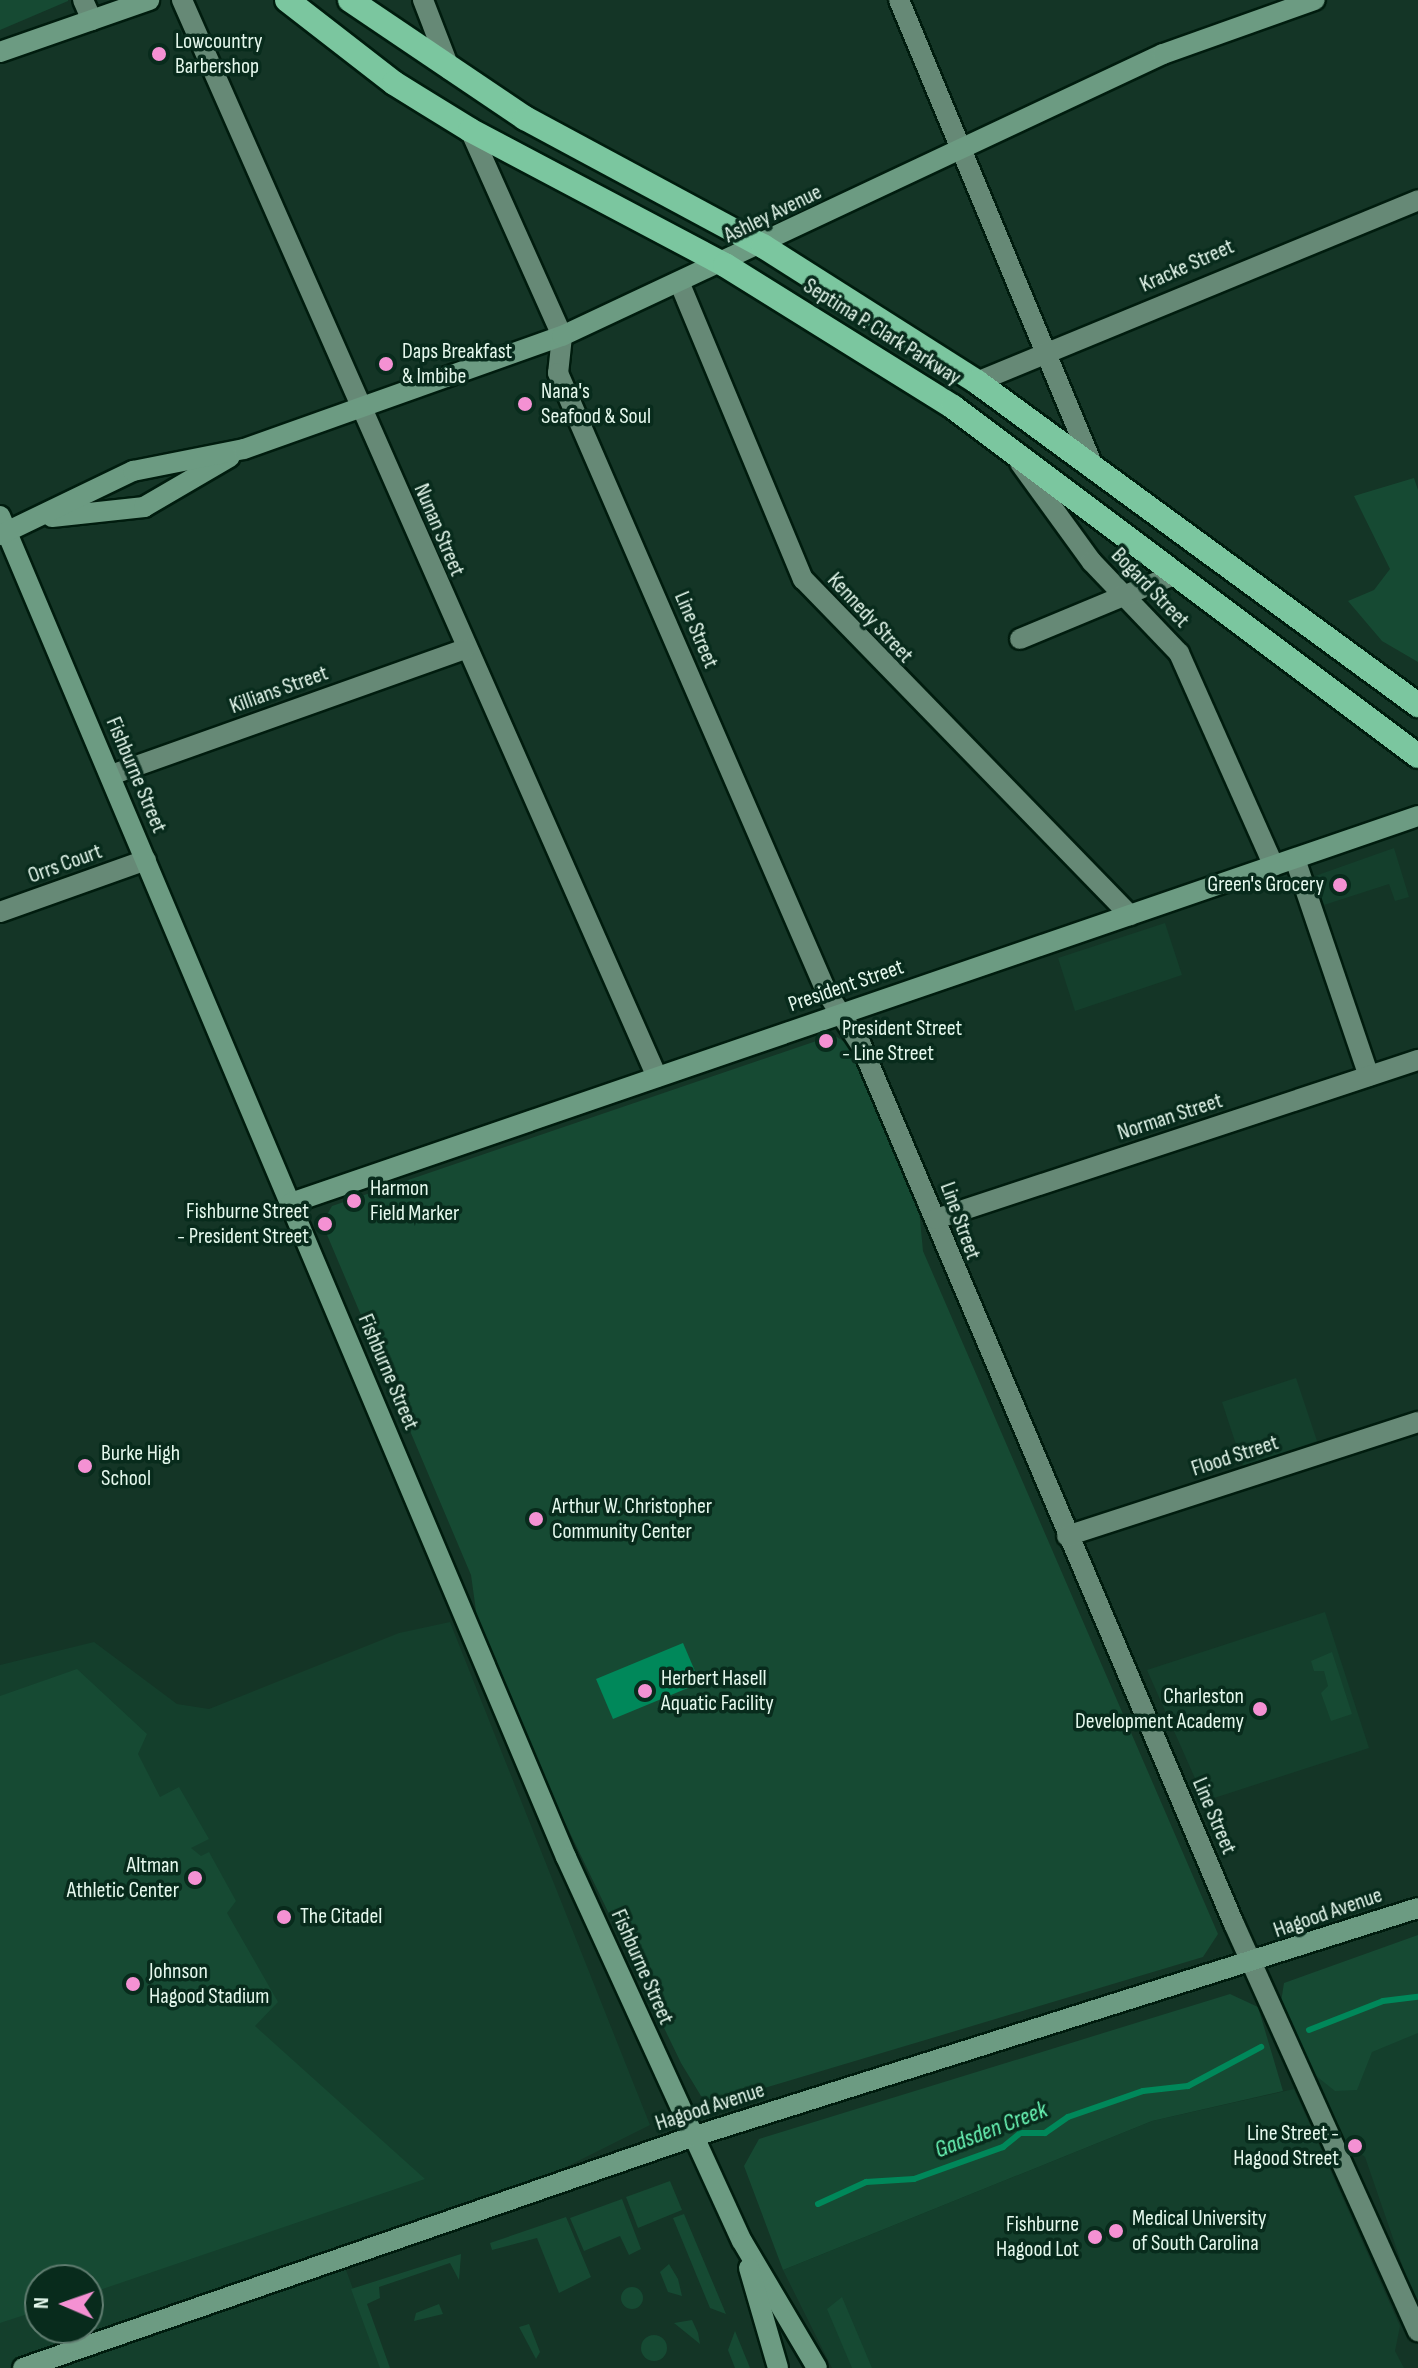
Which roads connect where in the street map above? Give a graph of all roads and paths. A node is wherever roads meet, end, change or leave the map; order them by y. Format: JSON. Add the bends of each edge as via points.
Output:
{"nodes":[{"id":1,"x":83,"y":0,"type":"edge"},
{"id":2,"x":149,"y":0,"type":"edge"},
{"id":3,"x":182,"y":0,"type":"edge"},
{"id":4,"x":287,"y":0,"type":"edge"},
{"id":5,"x":350,"y":0,"type":"edge"},
{"id":6,"x":423,"y":0,"type":"edge"},
{"id":7,"x":899,"y":0,"type":"edge"},
{"id":8,"x":1315,"y":0,"type":"edge"},
{"id":9,"x":92,"y":20,"type":"junction"},
{"id":10,"x":0,"y":52,"type":"edge"},
{"id":11,"x":452,"y":73,"type":"junction"},
{"id":12,"x":470,"y":130,"type":"junction"},
{"id":13,"x":961,"y":145,"type":"junction"},
{"id":14,"x":1418,"y":200,"type":"edge"},
{"id":15,"x":763,"y":246,"type":"junction"},
{"id":16,"x":725,"y":265,"type":"junction"},
{"id":17,"x":680,"y":284,"type":"junction"},
{"id":18,"x":562,"y":336,"type":"junction"},
{"id":19,"x":1048,"y":353,"type":"junction"},
{"id":20,"x":977,"y":382,"type":"junction"},
{"id":21,"x":360,"y":408,"type":"junction"},
{"id":22,"x":1006,"y":444,"type":"junction"},
{"id":23,"x":244,"y":449,"type":"junction"},
{"id":24,"x":1090,"y":459,"type":"junction"},
{"id":25,"x":40,"y":519,"type":"junction"},
{"id":26,"x":2,"y":528,"type":"edge"},
{"id":27,"x":1176,"y":574,"type":"junction"},
{"id":28,"x":1127,"y":598,"type":"junction"},
{"id":29,"x":1020,"y":639,"type":"dead end"},
{"id":30,"x":464,"y":649,"type":"junction"},
{"id":31,"x":1418,"y":705,"type":"edge"},
{"id":32,"x":1418,"y":756,"type":"edge"},
{"id":33,"x":111,"y":775,"type":"junction"},
{"id":34,"x":1418,"y":816,"type":"edge"},
{"id":35,"x":1295,"y":859,"type":"junction"},
{"id":36,"x":146,"y":860,"type":"junction"},
{"id":37,"x":1274,"y":866,"type":"junction"},
{"id":38,"x":0,"y":912,"type":"edge"},
{"id":39,"x":1130,"y":915,"type":"junction"},
{"id":40,"x":841,"y":1013,"type":"junction"},
{"id":41,"x":1418,"y":1060,"type":"edge"},
{"id":42,"x":1369,"y":1076,"type":"junction"},
{"id":43,"x":657,"y":1077,"type":"junction"},
{"id":44,"x":291,"y":1203,"type":"junction"},
{"id":45,"x":936,"y":1219,"type":"junction"},
{"id":46,"x":1418,"y":1422,"type":"edge"},
{"id":47,"x":1067,"y":1536,"type":"junction"},
{"id":48,"x":1418,"y":1908,"type":"edge"},
{"id":49,"x":1252,"y":1964,"type":"junction"},
{"id":50,"x":692,"y":2137,"type":"junction"},
{"id":51,"x":742,"y":2241,"type":"junction"},
{"id":52,"x":1418,"y":2331,"type":"edge"},
{"id":53,"x":23,"y":2368,"type":"edge"},
{"id":54,"x":778,"y":2368,"type":"edge"},
{"id":55,"x":817,"y":2368,"type":"edge"}],
"edges":[{"from":1,"to":9,"type":"street"},
{"from":2,"to":9,"type":"street"},
{"from":3,"to":21,"type":"street","name":"Nunan Street"},
{"from":4,"to":12,"type":"highway","name":"Septima P. Clark Parkway","via":[[394,83]]},
{"from":5,"to":11,"type":"highway","name":"Septima P. Clark Parkway"},
{"from":6,"to":11,"type":"street"},
{"from":7,"to":13,"type":"street"},
{"from":8,"to":13,"type":"street","name":"Ashley Avenue","via":[[1163,54]]},
{"from":9,"to":10,"type":"street"},
{"from":11,"to":15,"type":"highway","name":"Septima P. Clark Parkway"},
{"from":12,"to":16,"type":"highway","name":"Septima P. Clark Parkway"},
{"from":12,"to":18,"type":"street","name":"Line Street"},
{"from":13,"to":15,"type":"street","name":"Ashley Avenue"},
{"from":13,"to":19,"type":"street"},
{"from":14,"to":19,"type":"street","name":"Kracke Street"},
{"from":15,"to":16,"type":"street","name":"Ashley Avenue"},
{"from":15,"to":20,"type":"highway","name":"Septima P. Clark Parkway"},
{"from":16,"to":17,"type":"street","name":"Ashley Avenue"},
{"from":16,"to":22,"type":"highway","name":"Septima P. Clark Parkway"},
{"from":17,"to":18,"type":"street","name":"Ashley Avenue"},
{"from":17,"to":39,"type":"street","name":"Kennedy Street","via":[[777,525],[822,606]]},
{"from":18,"to":21,"type":"street","name":"Ashley Avenue"},
{"from":18,"to":40,"type":"street","name":"Line Street","via":[[558,373]]},
{"from":19,"to":20,"type":"street","name":"Kracke Street"},
{"from":19,"to":24,"type":"street"},
{"from":20,"to":24,"type":"highway","name":"Septima P. Clark Parkway"},
{"from":21,"to":23,"type":"street","name":"Ashley Avenue"},
{"from":21,"to":30,"type":"street","name":"Nunan Street"},
{"from":22,"to":27,"type":"highway","name":"Septima P. Clark Parkway"},
{"from":22,"to":28,"type":"street","name":"Bogard Street"},
{"from":23,"to":25,"type":"street","name":"Ashley Avenue","via":[[133,471]]},
{"from":23,"to":25,"type":"street","name":"Ashley Avenue","via":[[144,507]]},
{"from":24,"to":31,"type":"highway","name":"Septima P. Clark Parkway"},
{"from":25,"to":26,"type":"street","name":"Ashley Avenue"},
{"from":26,"to":33,"type":"street","name":"Fishburne Street"},
{"from":27,"to":28,"type":"street"},
{"from":27,"to":32,"type":"highway","name":"Septima P. Clark Parkway"},
{"from":28,"to":29,"type":"street"},
{"from":28,"to":37,"type":"street","name":"Bogard Street","via":[[1179,653]]},
{"from":30,"to":33,"type":"street","name":"Killians Street"},
{"from":30,"to":43,"type":"street","name":"Nunan Street"},
{"from":33,"to":36,"type":"street","name":"Fishburne Street"},
{"from":34,"to":35,"type":"street","name":"President Street"},
{"from":35,"to":37,"type":"street","name":"President Street"},
{"from":35,"to":42,"type":"street"},
{"from":36,"to":38,"type":"street","name":"Orrs Court"},
{"from":36,"to":44,"type":"street","name":"Fishburne Street"},
{"from":37,"to":39,"type":"street","name":"President Street"},
{"from":39,"to":40,"type":"street","name":"President Street"},
{"from":40,"to":43,"type":"street","name":"President Street"},
{"from":40,"to":45,"type":"street","name":"Line Street"},
{"from":41,"to":42,"type":"street","name":"Norman Street"},
{"from":42,"to":45,"type":"street","name":"Norman Street"},
{"from":43,"to":44,"type":"street","name":"President Street"},
{"from":44,"to":50,"type":"street","name":"Fishburne Street","via":[[566,1857]]},
{"from":45,"to":47,"type":"street","name":"Line Street"},
{"from":46,"to":47,"type":"street","name":"Flood Street"},
{"from":47,"to":49,"type":"street","name":"Line Street"},
{"from":48,"to":49,"type":"street","name":"Hagood Avenue"},
{"from":49,"to":50,"type":"street","name":"Hagood Avenue"},
{"from":49,"to":52,"type":"street","name":"Line Street"},
{"from":50,"to":51,"type":"street","name":"Fishburne Street"},
{"from":50,"to":53,"type":"street","name":"Hagood Avenue"},
{"from":51,"to":54,"type":"street","name":"Fishburne Street"},
{"from":51,"to":55,"type":"street","name":"Fishburne Street"}]}
